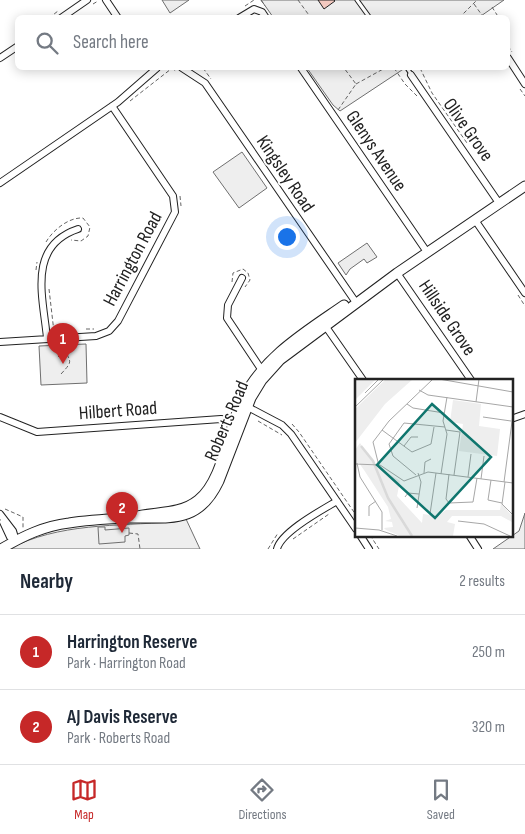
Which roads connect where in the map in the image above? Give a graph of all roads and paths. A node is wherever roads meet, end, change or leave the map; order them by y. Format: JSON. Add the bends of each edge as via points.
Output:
{"nodes":[{"id":1,"x":87,"y":0,"type":"edge"},
{"id":2,"x":106,"y":0,"type":"edge"},
{"id":3,"x":298,"y":0,"type":"edge"},
{"id":4,"x":356,"y":0,"type":"edge"},
{"id":5,"x":477,"y":0,"type":"edge"},
{"id":6,"x":473,"y":3,"type":"junction"},
{"id":7,"x":492,"y":7,"type":"dead end"},
{"id":8,"x":65,"y":15,"type":"edge"},
{"id":9,"x":116,"y":15,"type":"edge"},
{"id":10,"x":244,"y":15,"type":"edge"},
{"id":11,"x":264,"y":15,"type":"edge"},
{"id":12,"x":308,"y":15,"type":"edge"},
{"id":13,"x":368,"y":15,"type":"edge"},
{"id":14,"x":462,"y":15,"type":"edge"},
{"id":15,"x":482,"y":15,"type":"edge"},
{"id":16,"x":497,"y":15,"type":"edge"},
{"id":17,"x":15,"y":48,"type":"edge"},
{"id":18,"x":0,"y":58,"type":"edge"},
{"id":19,"x":510,"y":61,"type":"edge"},
{"id":20,"x":155,"y":70,"type":"edge"},
{"id":21,"x":169,"y":70,"type":"edge"},
{"id":22,"x":183,"y":70,"type":"edge"},
{"id":23,"x":301,"y":70,"type":"edge"},
{"id":24,"x":346,"y":70,"type":"edge"},
{"id":25,"x":382,"y":70,"type":"edge"},
{"id":26,"x":402,"y":70,"type":"dead end"},
{"id":27,"x":408,"y":70,"type":"edge"},
{"id":28,"x":421,"y":70,"type":"edge"},
{"id":29,"x":398,"y":73,"type":"dead end"},
{"id":30,"x":411,"y":74,"type":"joint"},
{"id":31,"x":524,"y":79,"type":"edge"},
{"id":32,"x":356,"y":84,"type":"junction"},
{"id":33,"x":129,"y":102,"type":"dead end"},
{"id":34,"x":332,"y":104,"type":"dead end"},
{"id":35,"x":112,"y":106,"type":"junction"},
{"id":36,"x":470,"y":147,"type":"dead end"},
{"id":37,"x":0,"y":183,"type":"edge"},
{"id":38,"x":525,"y":186,"type":"edge"},
{"id":39,"x":179,"y":192,"type":"dead end"},
{"id":40,"x":499,"y":203,"type":"junction"},
{"id":41,"x":181,"y":210,"type":"dead end"},
{"id":42,"x":475,"y":220,"type":"junction"},
{"id":43,"x":78,"y":229,"type":"dead end"},
{"id":44,"x":65,"y":241,"type":"dead end"},
{"id":45,"x":45,"y":245,"type":"dead end"},
{"id":46,"x":427,"y":252,"type":"junction"},
{"id":47,"x":38,"y":258,"type":"dead end"},
{"id":48,"x":36,"y":272,"type":"dead end"},
{"id":49,"x":398,"y":273,"type":"junction"},
{"id":50,"x":242,"y":278,"type":"dead end"},
{"id":51,"x":232,"y":285,"type":"dead end"},
{"id":52,"x":49,"y":288,"type":"dead end"},
{"id":53,"x":243,"y":288,"type":"dead end"},
{"id":54,"x":525,"y":293,"type":"edge"},
{"id":55,"x":355,"y":302,"type":"junction"},
{"id":56,"x":323,"y":323,"type":"junction"},
{"id":57,"x":99,"y":328,"type":"dead end"},
{"id":58,"x":81,"y":330,"type":"dead end"},
{"id":59,"x":47,"y":335,"type":"junction"},
{"id":60,"x":0,"y":342,"type":"edge"},
{"id":61,"x":64,"y":345,"type":"dead end"},
{"id":62,"x":65,"y":350,"type":"junction"},
{"id":63,"x":58,"y":357,"type":"dead end"},
{"id":64,"x":264,"y":373,"type":"junction"},
{"id":65,"x":61,"y":374,"type":"dead end"},
{"id":66,"x":362,"y":379,"type":"edge"},
{"id":67,"x":470,"y":379,"type":"edge"},
{"id":68,"x":244,"y":405,"type":"junction"},
{"id":69,"x":256,"y":412,"type":"junction"},
{"id":70,"x":525,"y":414,"type":"edge"},
{"id":71,"x":0,"y":417,"type":"edge"},
{"id":72,"x":512,"y":419,"type":"edge"},
{"id":73,"x":237,"y":421,"type":"junction"},
{"id":74,"x":283,"y":436,"type":"dead end"},
{"id":75,"x":334,"y":502,"type":"junction"},
{"id":76,"x":0,"y":507,"type":"edge"},
{"id":77,"x":0,"y":516,"type":"edge"},
{"id":78,"x":355,"y":528,"type":"edge"},
{"id":79,"x":28,"y":529,"type":"junction"},
{"id":80,"x":129,"y":533,"type":"dead end"},
{"id":81,"x":361,"y":536,"type":"edge"},
{"id":82,"x":371,"y":536,"type":"edge"},
{"id":83,"x":470,"y":536,"type":"edge"},
{"id":84,"x":14,"y":538,"type":"junction"},
{"id":85,"x":290,"y":541,"type":"dead end"},
{"id":86,"x":0,"y":542,"type":"edge"},
{"id":87,"x":1,"y":549,"type":"edge"},
{"id":88,"x":140,"y":549,"type":"edge"},
{"id":89,"x":277,"y":549,"type":"edge"},
{"id":90,"x":369,"y":549,"type":"edge"},
{"id":91,"x":380,"y":549,"type":"edge"},
{"id":92,"x":478,"y":549,"type":"edge"}],
"edges":[{"from":1,"to":8,"type":"street"},
{"from":2,"to":9,"type":"street"},
{"from":3,"to":12,"type":"path"},
{"from":4,"to":13,"type":"lane"},
{"from":5,"to":6,"type":"path"},
{"from":6,"to":14,"type":"path"},
{"from":6,"to":15,"type":"path"},
{"from":7,"to":16,"type":"path"},
{"from":10,"to":11,"type":"street","via":[[254,9]]},
{"from":17,"to":18,"type":"street"},
{"from":19,"to":31,"type":"street"},
{"from":20,"to":35,"type":"street"},
{"from":21,"to":33,"type":"path"},
{"from":22,"to":55,"type":"street","name":"Kingsley Road","via":[[205,83]]},
{"from":23,"to":46,"type":"street","name":"Glenys Avenue"},
{"from":24,"to":32,"type":"path"},
{"from":25,"to":32,"type":"path"},
{"from":26,"to":29,"type":"path"},
{"from":27,"to":30,"type":"lane"},
{"from":28,"to":36,"type":"path","via":[[432,92]]},
{"from":30,"to":40,"type":"street","name":"Olive Grove"},
{"from":32,"to":34,"type":"path","via":[[338,111]]},
{"from":35,"to":37,"type":"street"},
{"from":35,"to":59,"type":"street","name":"Harrington Road","via":[[172,193],[174,212],[113,328],[101,335]]},
{"from":38,"to":40,"type":"street","name":"Roberts Road"},
{"from":39,"to":41,"type":"path"},
{"from":40,"to":42,"type":"street","name":"Roberts Road"},
{"from":42,"to":46,"type":"street","name":"Roberts Road"},
{"from":42,"to":54,"type":"street"},
{"from":43,"to":59,"type":"street","via":[[58,239],[46,255],[42,279]]},
{"from":44,"to":45,"type":"path","via":[[81,241],[88,236],[90,226],[83,218],[62,225]]},
{"from":46,"to":49,"type":"street","name":"Roberts Road"},
{"from":47,"to":48,"type":"path"},
{"from":49,"to":55,"type":"street","name":"Roberts Road"},
{"from":49,"to":67,"type":"street","name":"Hillside Grove"},
{"from":50,"to":64,"type":"street","via":[[228,306],[227,318]]},
{"from":51,"to":53,"type":"path","via":[[233,272],[243,269],[250,280]]},
{"from":52,"to":59,"type":"path","via":[[54,332]]},
{"from":55,"to":56,"type":"street","name":"Roberts Road"},
{"from":56,"to":64,"type":"street","name":"Roberts Road"},
{"from":56,"to":66,"type":"street"},
{"from":57,"to":58,"type":"path"},
{"from":59,"to":60,"type":"street","name":"Harrington Road"},
{"from":61,"to":62,"type":"path"},
{"from":62,"to":63,"type":"path"},
{"from":62,"to":65,"type":"path","via":[[70,364]]},
{"from":64,"to":68,"type":"street","name":"Roberts Road"},
{"from":68,"to":69,"type":"street"},
{"from":68,"to":73,"type":"street","name":"Roberts Road"},
{"from":69,"to":74,"type":"path","via":[[253,418]]},
{"from":69,"to":75,"type":"street","via":[[291,434]]},
{"from":70,"to":72,"type":"street"},
{"from":71,"to":73,"type":"street","name":"Hilbert Road","via":[[37,432]]},
{"from":73,"to":79,"type":"street","name":"Roberts Road","via":[[220,482],[206,502],[188,514],[173,519],[129,518]]},
{"from":75,"to":78,"type":"street"},
{"from":75,"to":85,"type":"path","via":[[335,510]]},
{"from":75,"to":89,"type":"street","via":[[292,531]]},
{"from":76,"to":79,"type":"path","via":[[23,517]]},
{"from":77,"to":84,"type":"street"},
{"from":79,"to":84,"type":"street","name":"Roberts Road"},
{"from":80,"to":88,"type":"path","via":[[138,534]]},
{"from":81,"to":90,"type":"street"},
{"from":82,"to":91,"type":"path"},
{"from":83,"to":92,"type":"street"},
{"from":84,"to":86,"type":"street","name":"Roberts Road"},
{"from":84,"to":87,"type":"street","name":"Roberts Road"}]}
